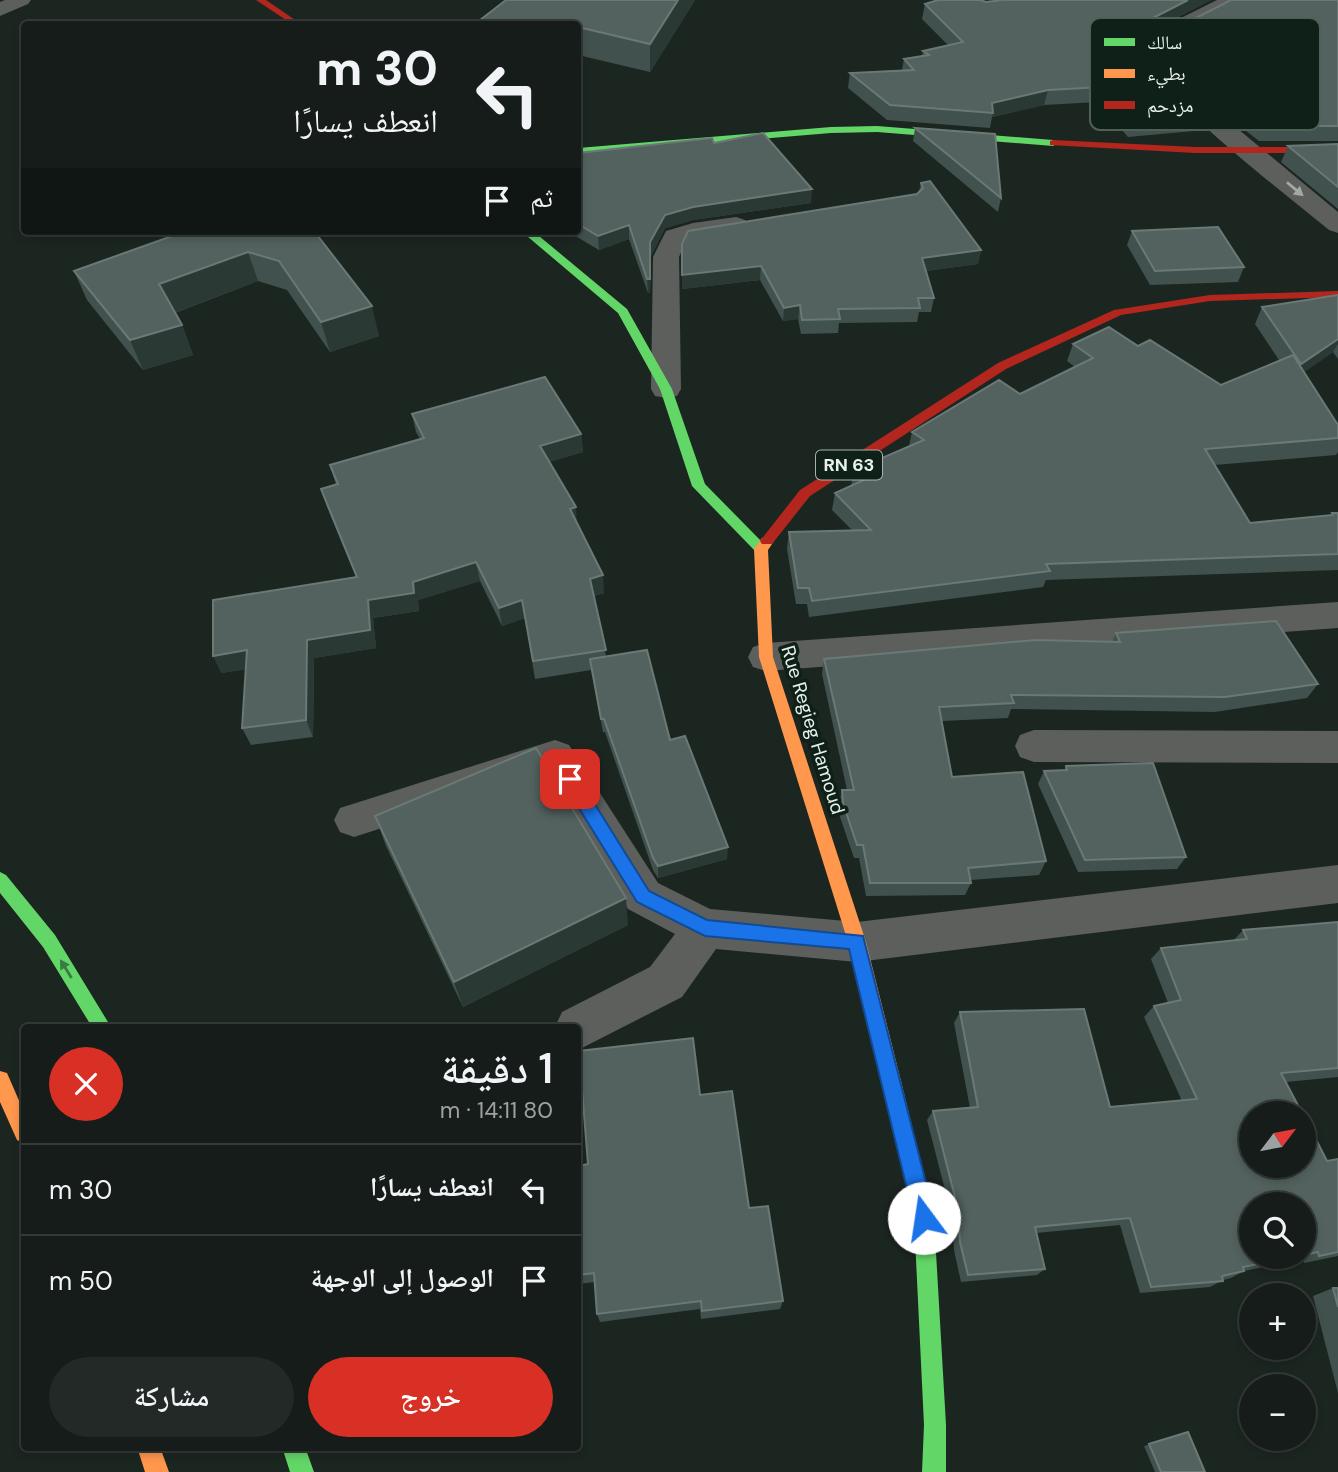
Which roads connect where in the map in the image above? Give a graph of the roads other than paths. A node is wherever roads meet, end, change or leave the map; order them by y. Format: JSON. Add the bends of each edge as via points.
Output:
{"nodes":[{"id":1,"x":21,"y":0,"type":"edge"},
{"id":2,"x":260,"y":0,"type":"edge"},
{"id":3,"x":1233,"y":0,"type":"edge"},
{"id":4,"x":0,"y":10,"type":"edge"},
{"id":5,"x":1198,"y":18,"type":"edge"},
{"id":6,"x":292,"y":21,"type":"edge"},
{"id":7,"x":1227,"y":130,"type":"edge"},
{"id":8,"x":1338,"y":150,"type":"edge"},
{"id":9,"x":581,"y":151,"type":"edge"},
{"id":10,"x":1252,"y":153,"type":"junction"},
{"id":11,"x":759,"y":221,"type":"edge"},
{"id":12,"x":1338,"y":225,"type":"edge"},
{"id":13,"x":531,"y":235,"type":"edge"},
{"id":14,"x":1338,"y":294,"type":"edge"},
{"id":15,"x":666,"y":389,"type":"junction"},
{"id":16,"x":761,"y":549,"type":"junction"},
{"id":17,"x":1338,"y":615,"type":"edge"},
{"id":18,"x":766,"y":657,"type":"junction"},
{"id":19,"x":1034,"y":746,"type":"dead end"},
{"id":20,"x":1338,"y":747,"type":"edge"},
{"id":21,"x":354,"y":820,"type":"dead end"},
{"id":22,"x":0,"y":880,"type":"edge"},
{"id":23,"x":1338,"y":884,"type":"edge"},
{"id":24,"x":705,"y":928,"type":"junction"},
{"id":25,"x":857,"y":942,"type":"junction"},
{"id":26,"x":101,"y":1024,"type":"edge"},
{"id":27,"x":581,"y":1026,"type":"edge"},
{"id":28,"x":0,"y":1080,"type":"edge"},
{"id":29,"x":21,"y":1126,"type":"edge"},
{"id":30,"x":149,"y":1451,"type":"edge"},
{"id":31,"x":294,"y":1451,"type":"edge"},
{"id":32,"x":156,"y":1472,"type":"edge"},
{"id":33,"x":302,"y":1472,"type":"edge"},
{"id":34,"x":934,"y":1472,"type":"edge"}],
"edges":[{"from":1,"to":4,"type":"street"},
{"from":2,"to":6,"type":"main road"},
{"from":3,"to":5,"type":"street"},
{"from":7,"to":10,"type":"street"},
{"from":8,"to":10,"type":"main road"},
{"from":9,"to":10,"type":"main road","via":[[877,129],[1132,149]]},
{"from":10,"to":12,"type":"street","one_way":true},
{"from":11,"to":15,"type":"street","via":[[675,237],[666,257]]},
{"from":13,"to":15,"type":"main road","via":[[623,311]]},
{"from":14,"to":16,"type":"main road","number":"RN 63","via":[[1210,298],[1118,312],[1002,366],[805,493]]},
{"from":15,"to":16,"type":"main road","via":[[699,486]]},
{"from":16,"to":18,"type":"main road","name":"Rue Regieg Hamoud"},
{"from":17,"to":18,"type":"street"},
{"from":18,"to":25,"type":"main road","name":"Rue Regieg Hamoud"},
{"from":19,"to":20,"type":"street"},
{"from":21,"to":24,"type":"street","via":[[555,755],[643,896]]},
{"from":26,"to":22,"type":"main road","one_way":true,"via":[[48,941]]},
{"from":23,"to":25,"type":"street"},
{"from":24,"to":25,"type":"street"},
{"from":24,"to":27,"type":"street","via":[[666,982]]},
{"from":25,"to":34,"type":"main road","name":"Rue Regieg Hamoud","via":[[924,1218]]},
{"from":28,"to":29,"type":"main road"},
{"from":30,"to":32,"type":"main road"},
{"from":31,"to":33,"type":"main road"}]}
